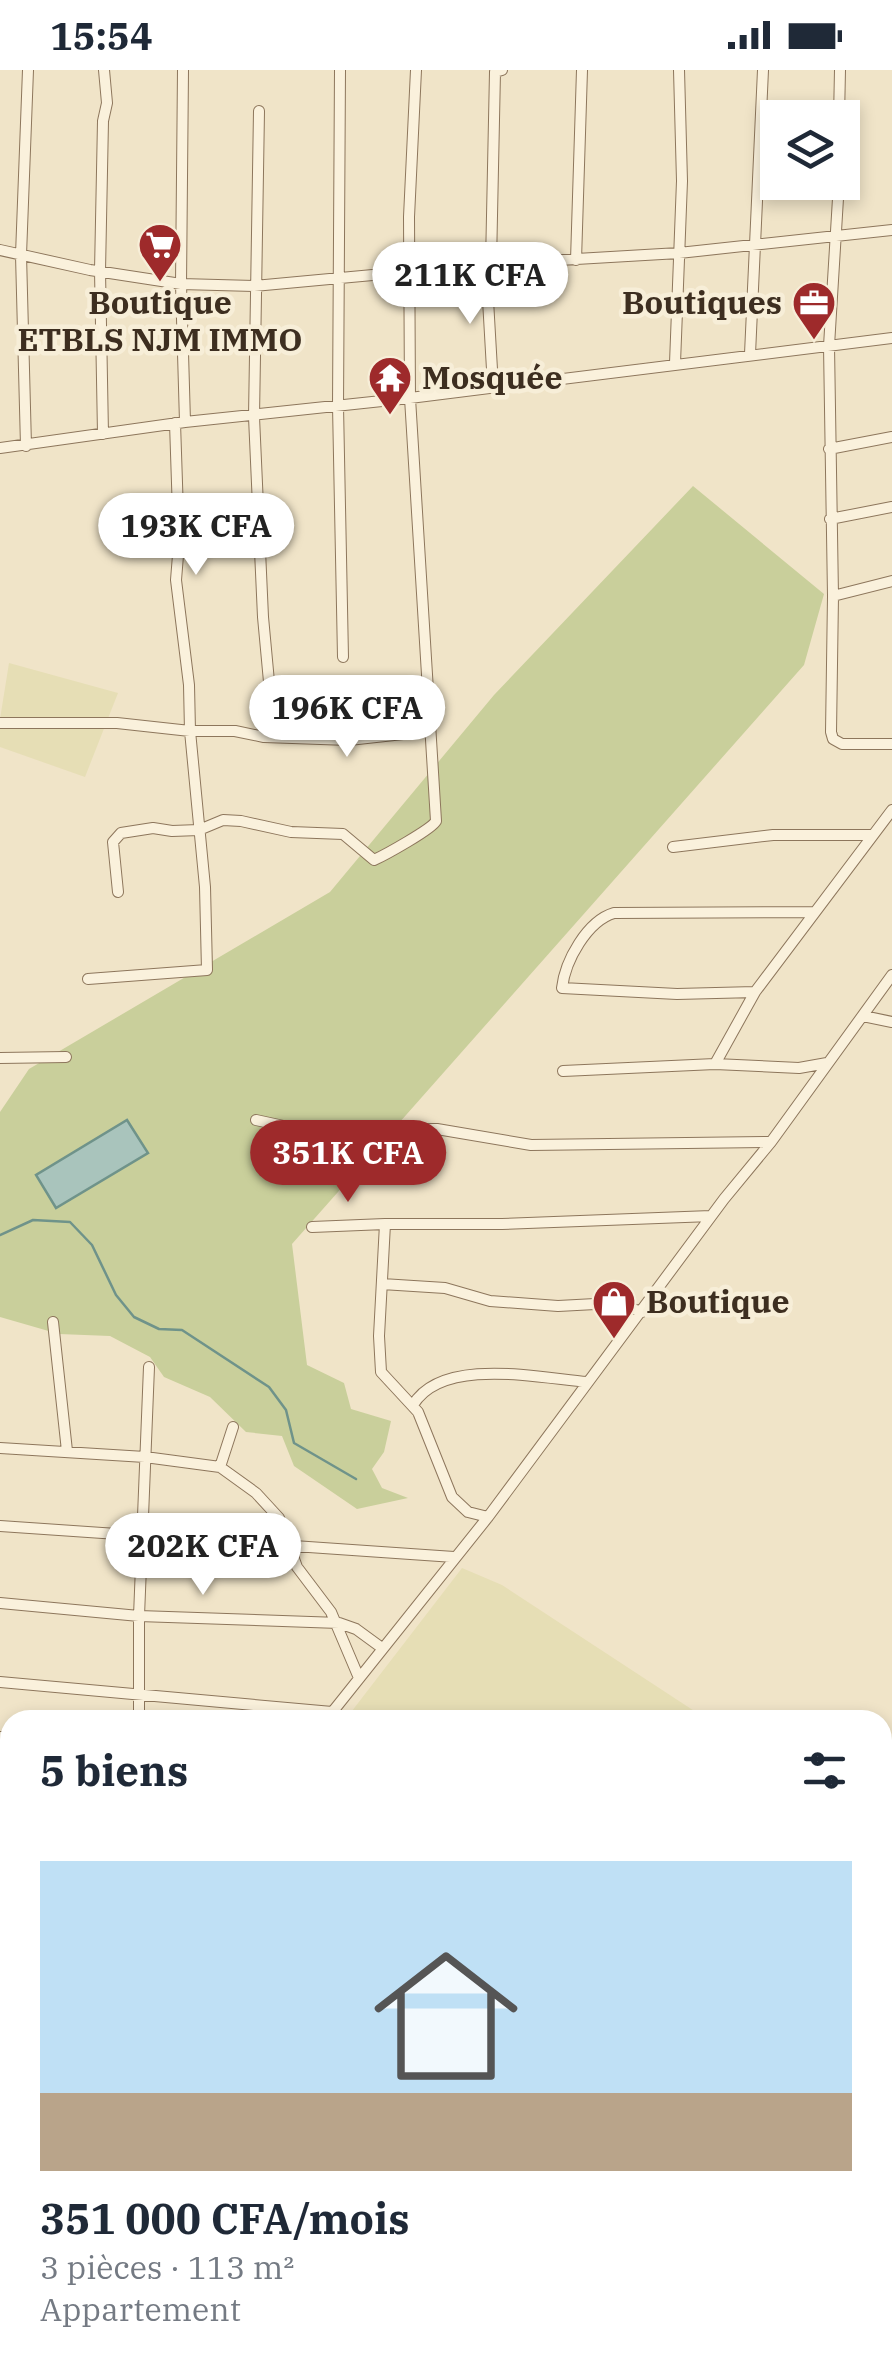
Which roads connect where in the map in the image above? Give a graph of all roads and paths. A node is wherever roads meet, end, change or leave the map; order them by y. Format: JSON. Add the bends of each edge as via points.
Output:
{"nodes":[{"id":1,"x":28,"y":70,"type":"edge"},
{"id":2,"x":104,"y":70,"type":"edge"},
{"id":3,"x":183,"y":70,"type":"edge"},
{"id":4,"x":340,"y":70,"type":"edge"},
{"id":5,"x":416,"y":70,"type":"edge"},
{"id":6,"x":502,"y":70,"type":"edge"},
{"id":7,"x":582,"y":70,"type":"edge"},
{"id":8,"x":679,"y":70,"type":"edge"},
{"id":9,"x":764,"y":70,"type":"edge"},
{"id":10,"x":840,"y":70,"type":"edge"},
{"id":11,"x":839,"y":100,"type":"edge"},
{"id":12,"x":259,"y":110,"type":"dead end"},
{"id":13,"x":838,"y":200,"type":"edge"},
{"id":14,"x":892,"y":230,"type":"edge"},
{"id":15,"x":838,"y":235,"type":"junction"},
{"id":16,"x":755,"y":244,"type":"junction"},
{"id":17,"x":0,"y":250,"type":"edge"},
{"id":18,"x":679,"y":253,"type":"junction"},
{"id":19,"x":21,"y":255,"type":"junction"},
{"id":20,"x":576,"y":260,"type":"junction"},
{"id":21,"x":489,"y":264,"type":"junction"},
{"id":22,"x":410,"y":271,"type":"junction"},
{"id":23,"x":100,"y":272,"type":"junction"},
{"id":24,"x":338,"y":277,"type":"junction"},
{"id":25,"x":182,"y":284,"type":"junction"},
{"id":26,"x":254,"y":286,"type":"junction"},
{"id":27,"x":892,"y":338,"type":"edge"},
{"id":28,"x":829,"y":346,"type":"junction"},
{"id":29,"x":750,"y":354,"type":"junction"},
{"id":30,"x":676,"y":362,"type":"junction"},
{"id":31,"x":494,"y":387,"type":"junction"},
{"id":32,"x":410,"y":398,"type":"junction"},
{"id":33,"x":338,"y":406,"type":"junction"},
{"id":34,"x":254,"y":416,"type":"junction"},
{"id":35,"x":180,"y":423,"type":"junction"},
{"id":36,"x":103,"y":434,"type":"junction"},
{"id":37,"x":892,"y":437,"type":"edge"},
{"id":38,"x":26,"y":446,"type":"junction"},
{"id":39,"x":0,"y":448,"type":"edge"},
{"id":40,"x":829,"y":448,"type":"junction"},
{"id":41,"x":892,"y":507,"type":"edge"},
{"id":42,"x":830,"y":518,"type":"junction"},
{"id":43,"x":892,"y":581,"type":"edge"},
{"id":44,"x":833,"y":596,"type":"junction"},
{"id":45,"x":342,"y":657,"type":"dead end"},
{"id":46,"x":0,"y":723,"type":"edge"},
{"id":47,"x":430,"y":730,"type":"junction"},
{"id":48,"x":190,"y":731,"type":"junction"},
{"id":49,"x":264,"y":737,"type":"junction"},
{"id":50,"x":892,"y":744,"type":"edge"},
{"id":51,"x":892,"y":810,"type":"edge"},
{"id":52,"x":199,"y":830,"type":"junction"},
{"id":53,"x":874,"y":835,"type":"junction"},
{"id":54,"x":674,"y":847,"type":"dead end"},
{"id":55,"x":118,"y":892,"type":"dead end"},
{"id":56,"x":815,"y":912,"type":"junction"},
{"id":57,"x":892,"y":976,"type":"edge"},
{"id":58,"x":88,"y":979,"type":"dead end"},
{"id":59,"x":755,"y":992,"type":"junction"},
{"id":60,"x":863,"y":1016,"type":"junction"},
{"id":61,"x":892,"y":1022,"type":"edge"},
{"id":62,"x":66,"y":1057,"type":"dead end"},
{"id":63,"x":0,"y":1058,"type":"edge"},
{"id":64,"x":826,"y":1063,"type":"junction"},
{"id":65,"x":715,"y":1064,"type":"junction"},
{"id":66,"x":563,"y":1071,"type":"dead end"},
{"id":67,"x":256,"y":1120,"type":"dead end"},
{"id":68,"x":771,"y":1142,"type":"junction"},
{"id":69,"x":712,"y":1216,"type":"junction"},
{"id":70,"x":385,"y":1224,"type":"junction"},
{"id":71,"x":312,"y":1227,"type":"dead end"},
{"id":72,"x":382,"y":1284,"type":"junction"},
{"id":73,"x":642,"y":1312,"type":"junction"},
{"id":74,"x":53,"y":1322,"type":"dead end"},
{"id":75,"x":149,"y":1367,"type":"dead end"},
{"id":76,"x":587,"y":1382,"type":"junction"},
{"id":77,"x":414,"y":1405,"type":"junction"},
{"id":78,"x":232,"y":1427,"type":"dead end"},
{"id":79,"x":0,"y":1448,"type":"edge"},
{"id":80,"x":67,"y":1451,"type":"junction"},
{"id":81,"x":145,"y":1457,"type":"junction"},
{"id":82,"x":220,"y":1467,"type":"junction"},
{"id":83,"x":488,"y":1517,"type":"junction"},
{"id":84,"x":0,"y":1526,"type":"edge"},
{"id":85,"x":142,"y":1537,"type":"junction"},
{"id":86,"x":288,"y":1548,"type":"junction"},
{"id":87,"x":454,"y":1557,"type":"junction"},
{"id":88,"x":0,"y":1603,"type":"edge"},
{"id":89,"x":139,"y":1616,"type":"junction"},
{"id":90,"x":335,"y":1622,"type":"junction"},
{"id":91,"x":382,"y":1648,"type":"junction"},
{"id":92,"x":358,"y":1678,"type":"junction"},
{"id":93,"x":0,"y":1682,"type":"edge"},
{"id":94,"x":138,"y":1696,"type":"junction"},
{"id":95,"x":139,"y":1710,"type":"edge"},
{"id":96,"x":272,"y":1710,"type":"edge"},
{"id":97,"x":334,"y":1710,"type":"edge"}],
"edges":[{"from":1,"to":19,"type":"street"},
{"from":2,"to":23,"type":"street"},
{"from":3,"to":25,"type":"street"},
{"from":4,"to":24,"type":"street"},
{"from":5,"to":22,"type":"street"},
{"from":6,"to":21,"type":"street","via":[[495,72]]},
{"from":7,"to":20,"type":"street"},
{"from":8,"to":18,"type":"street"},
{"from":9,"to":16,"type":"street"},
{"from":10,"to":11,"type":"street"},
{"from":12,"to":26,"type":"street"},
{"from":13,"to":15,"type":"street"},
{"from":14,"to":15,"type":"street"},
{"from":15,"to":16,"type":"street"},
{"from":15,"to":28,"type":"street"},
{"from":16,"to":18,"type":"street"},
{"from":16,"to":29,"type":"street"},
{"from":17,"to":19,"type":"street"},
{"from":18,"to":20,"type":"street"},
{"from":18,"to":30,"type":"street"},
{"from":19,"to":23,"type":"street"},
{"from":19,"to":38,"type":"street"},
{"from":20,"to":21,"type":"street"},
{"from":21,"to":22,"type":"street"},
{"from":21,"to":31,"type":"street"},
{"from":22,"to":24,"type":"street"},
{"from":22,"to":32,"type":"street"},
{"from":23,"to":25,"type":"street"},
{"from":23,"to":36,"type":"street"},
{"from":24,"to":26,"type":"street"},
{"from":24,"to":33,"type":"street"},
{"from":25,"to":26,"type":"street"},
{"from":25,"to":35,"type":"street"},
{"from":26,"to":34,"type":"street"},
{"from":27,"to":28,"type":"street"},
{"from":28,"to":29,"type":"street"},
{"from":28,"to":40,"type":"street"},
{"from":29,"to":30,"type":"street"},
{"from":30,"to":31,"type":"street"},
{"from":31,"to":32,"type":"street"},
{"from":32,"to":33,"type":"street"},
{"from":32,"to":47,"type":"street"},
{"from":33,"to":34,"type":"street"},
{"from":33,"to":45,"type":"street"},
{"from":34,"to":35,"type":"street"},
{"from":34,"to":49,"type":"street","via":[[272,714]]},
{"from":35,"to":36,"type":"street"},
{"from":35,"to":48,"type":"street","via":[[176,580]]},
{"from":36,"to":38,"type":"street"},
{"from":37,"to":40,"type":"street"},
{"from":38,"to":39,"type":"street"},
{"from":40,"to":42,"type":"street"},
{"from":41,"to":42,"type":"street"},
{"from":42,"to":44,"type":"street"},
{"from":43,"to":44,"type":"street"},
{"from":44,"to":50,"type":"street","via":[[833,740]]},
{"from":46,"to":48,"type":"street"},
{"from":47,"to":49,"type":"street","via":[[348,740]]},
{"from":47,"to":52,"type":"street","via":[[436,821],[381,857],[374,860],[330,831],[223,820]]},
{"from":48,"to":49,"type":"street"},
{"from":48,"to":52,"type":"street"},
{"from":51,"to":53,"type":"street"},
{"from":52,"to":55,"type":"street","via":[[121,833],[113,842]]},
{"from":52,"to":58,"type":"street","via":[[207,970]]},
{"from":53,"to":54,"type":"street","via":[[773,835]]},
{"from":53,"to":56,"type":"street"},
{"from":56,"to":59,"type":"street"},
{"from":56,"to":59,"type":"street","via":[[604,916],[582,940],[562,988]]},
{"from":57,"to":60,"type":"street"},
{"from":59,"to":65,"type":"street"},
{"from":60,"to":61,"type":"street"},
{"from":60,"to":64,"type":"street"},
{"from":62,"to":63,"type":"street"},
{"from":64,"to":65,"type":"street"},
{"from":64,"to":68,"type":"street"},
{"from":65,"to":66,"type":"street"},
{"from":67,"to":68,"type":"street","via":[[302,1130],[438,1129],[530,1145]]},
{"from":68,"to":69,"type":"street"},
{"from":69,"to":70,"type":"street"},
{"from":69,"to":73,"type":"street"},
{"from":70,"to":71,"type":"street"},
{"from":70,"to":72,"type":"street"},
{"from":72,"to":73,"type":"street","via":[[445,1288],[490,1301],[614,1303]]},
{"from":72,"to":77,"type":"street","via":[[381,1372]]},
{"from":73,"to":76,"type":"street"},
{"from":74,"to":80,"type":"street"},
{"from":75,"to":81,"type":"street"},
{"from":76,"to":77,"type":"street","via":[[467,1375],[429,1388]]},
{"from":76,"to":83,"type":"street"},
{"from":77,"to":83,"type":"street","via":[[452,1498]]},
{"from":78,"to":82,"type":"street"},
{"from":79,"to":80,"type":"street"},
{"from":80,"to":81,"type":"street"},
{"from":81,"to":82,"type":"street"},
{"from":81,"to":85,"type":"street"},
{"from":82,"to":86,"type":"street","via":[[270,1506]]},
{"from":83,"to":87,"type":"street"},
{"from":84,"to":85,"type":"street"},
{"from":85,"to":86,"type":"street"},
{"from":85,"to":89,"type":"street"},
{"from":86,"to":87,"type":"street"},
{"from":86,"to":90,"type":"street"},
{"from":87,"to":91,"type":"street"},
{"from":88,"to":89,"type":"street"},
{"from":89,"to":90,"type":"street"},
{"from":89,"to":94,"type":"street"},
{"from":90,"to":91,"type":"street"},
{"from":90,"to":92,"type":"street"},
{"from":91,"to":92,"type":"street"},
{"from":92,"to":97,"type":"street"},
{"from":93,"to":94,"type":"street"},
{"from":94,"to":95,"type":"street"},
{"from":94,"to":96,"type":"street"}]}
